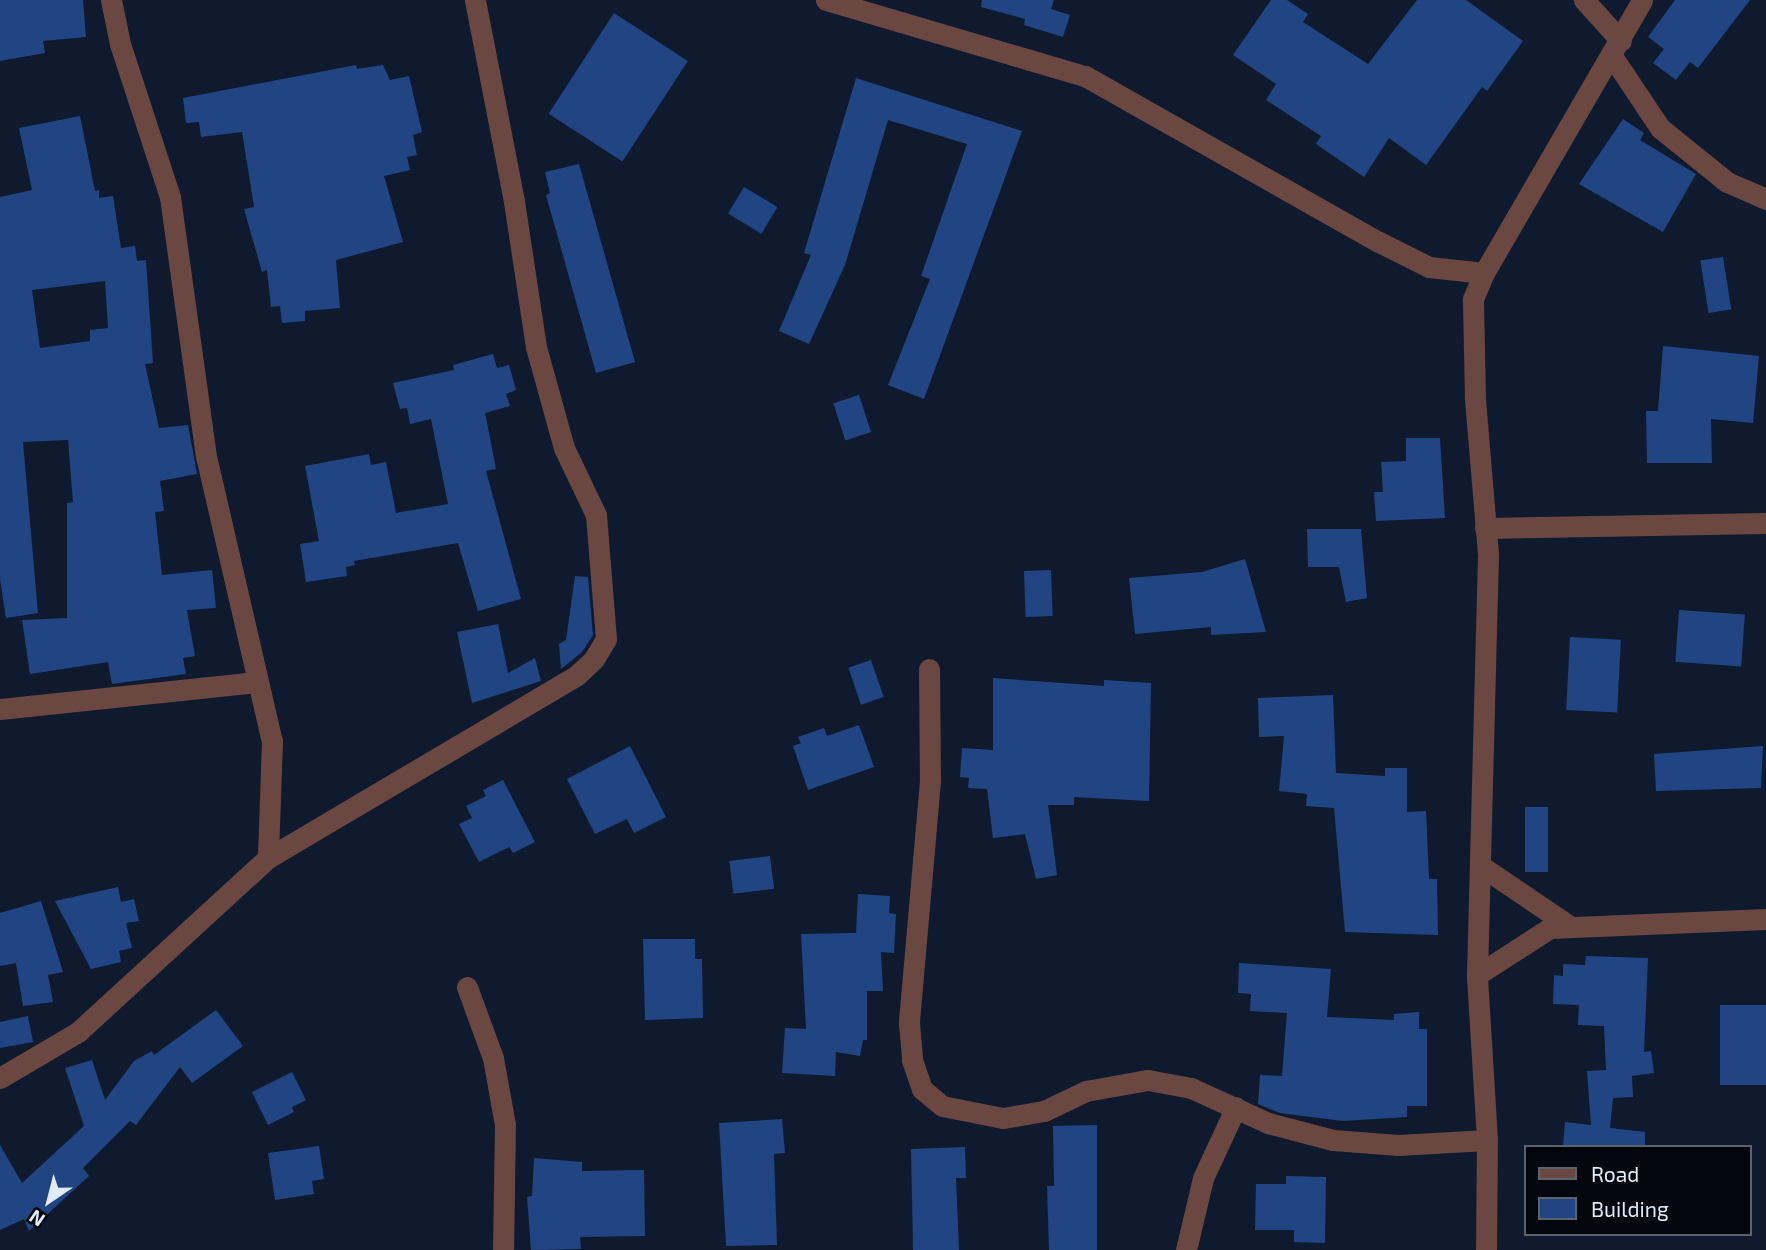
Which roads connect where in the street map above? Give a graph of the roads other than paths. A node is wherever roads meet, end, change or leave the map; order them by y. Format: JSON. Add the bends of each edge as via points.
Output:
{"nodes":[{"id":1,"x":111,"y":0,"type":"edge"},
{"id":2,"x":475,"y":0,"type":"edge"},
{"id":3,"x":826,"y":0,"type":"edge"},
{"id":4,"x":1584,"y":0,"type":"edge"},
{"id":5,"x":1642,"y":0,"type":"edge"},
{"id":6,"x":1616,"y":48,"type":"junction"},
{"id":7,"x":1766,"y":199,"type":"edge"},
{"id":8,"x":1483,"y":272,"type":"junction"},
{"id":9,"x":1766,"y":523,"type":"edge"},
{"id":10,"x":1485,"y":528,"type":"junction"},
{"id":11,"x":929,"y":669,"type":"dead end"},
{"id":12,"x":258,"y":682,"type":"junction"},
{"id":13,"x":0,"y":709,"type":"edge"},
{"id":14,"x":268,"y":858,"type":"junction"},
{"id":15,"x":1481,"y":866,"type":"junction"},
{"id":16,"x":1766,"y":919,"type":"edge"},
{"id":17,"x":1568,"y":925,"type":"junction"},
{"id":18,"x":1477,"y":975,"type":"junction"},
{"id":19,"x":467,"y":987,"type":"dead end"},
{"id":20,"x":0,"y":1078,"type":"edge"},
{"id":21,"x":1237,"y":1107,"type":"junction"},
{"id":22,"x":1487,"y":1139,"type":"junction"},
{"id":23,"x":503,"y":1250,"type":"edge"},
{"id":24,"x":1186,"y":1250,"type":"edge"},
{"id":25,"x":1486,"y":1250,"type":"edge"}],
"edges":[{"from":1,"to":12,"type":"street","via":[[120,44],[170,197],[206,456]]},
{"from":2,"to":14,"type":"street","via":[[514,201],[536,347],[564,447],[596,515],[606,639],[577,675]]},
{"from":3,"to":8,"type":"street","via":[[1085,76],[1416,261],[1429,267]]},
{"from":4,"to":6,"type":"street"},
{"from":5,"to":6,"type":"street"},
{"from":6,"to":7,"type":"street","via":[[1660,128],[1727,181]]},
{"from":6,"to":8,"type":"street"},
{"from":8,"to":10,"type":"street","via":[[1474,299]]},
{"from":9,"to":10,"type":"street"},
{"from":10,"to":15,"type":"street"},
{"from":11,"to":21,"type":"street","via":[[930,781],[909,1023],[912,1060],[922,1089],[942,1106],[1003,1118],[1044,1111],[1086,1091],[1148,1080],[1191,1088]]},
{"from":12,"to":13,"type":"street"},
{"from":12,"to":14,"type":"street","via":[[272,741]]},
{"from":14,"to":20,"type":"street","via":[[78,1032]]},
{"from":15,"to":17,"type":"street"},
{"from":15,"to":18,"type":"street"},
{"from":16,"to":17,"type":"street"},
{"from":17,"to":18,"type":"street","via":[[1550,928]]},
{"from":18,"to":22,"type":"street"},
{"from":19,"to":23,"type":"street","via":[[494,1058],[505,1125]]},
{"from":21,"to":22,"type":"street","via":[[1268,1123],[1333,1140],[1398,1146]]},
{"from":21,"to":24,"type":"street","via":[[1203,1178]]},
{"from":22,"to":25,"type":"street"}]}
